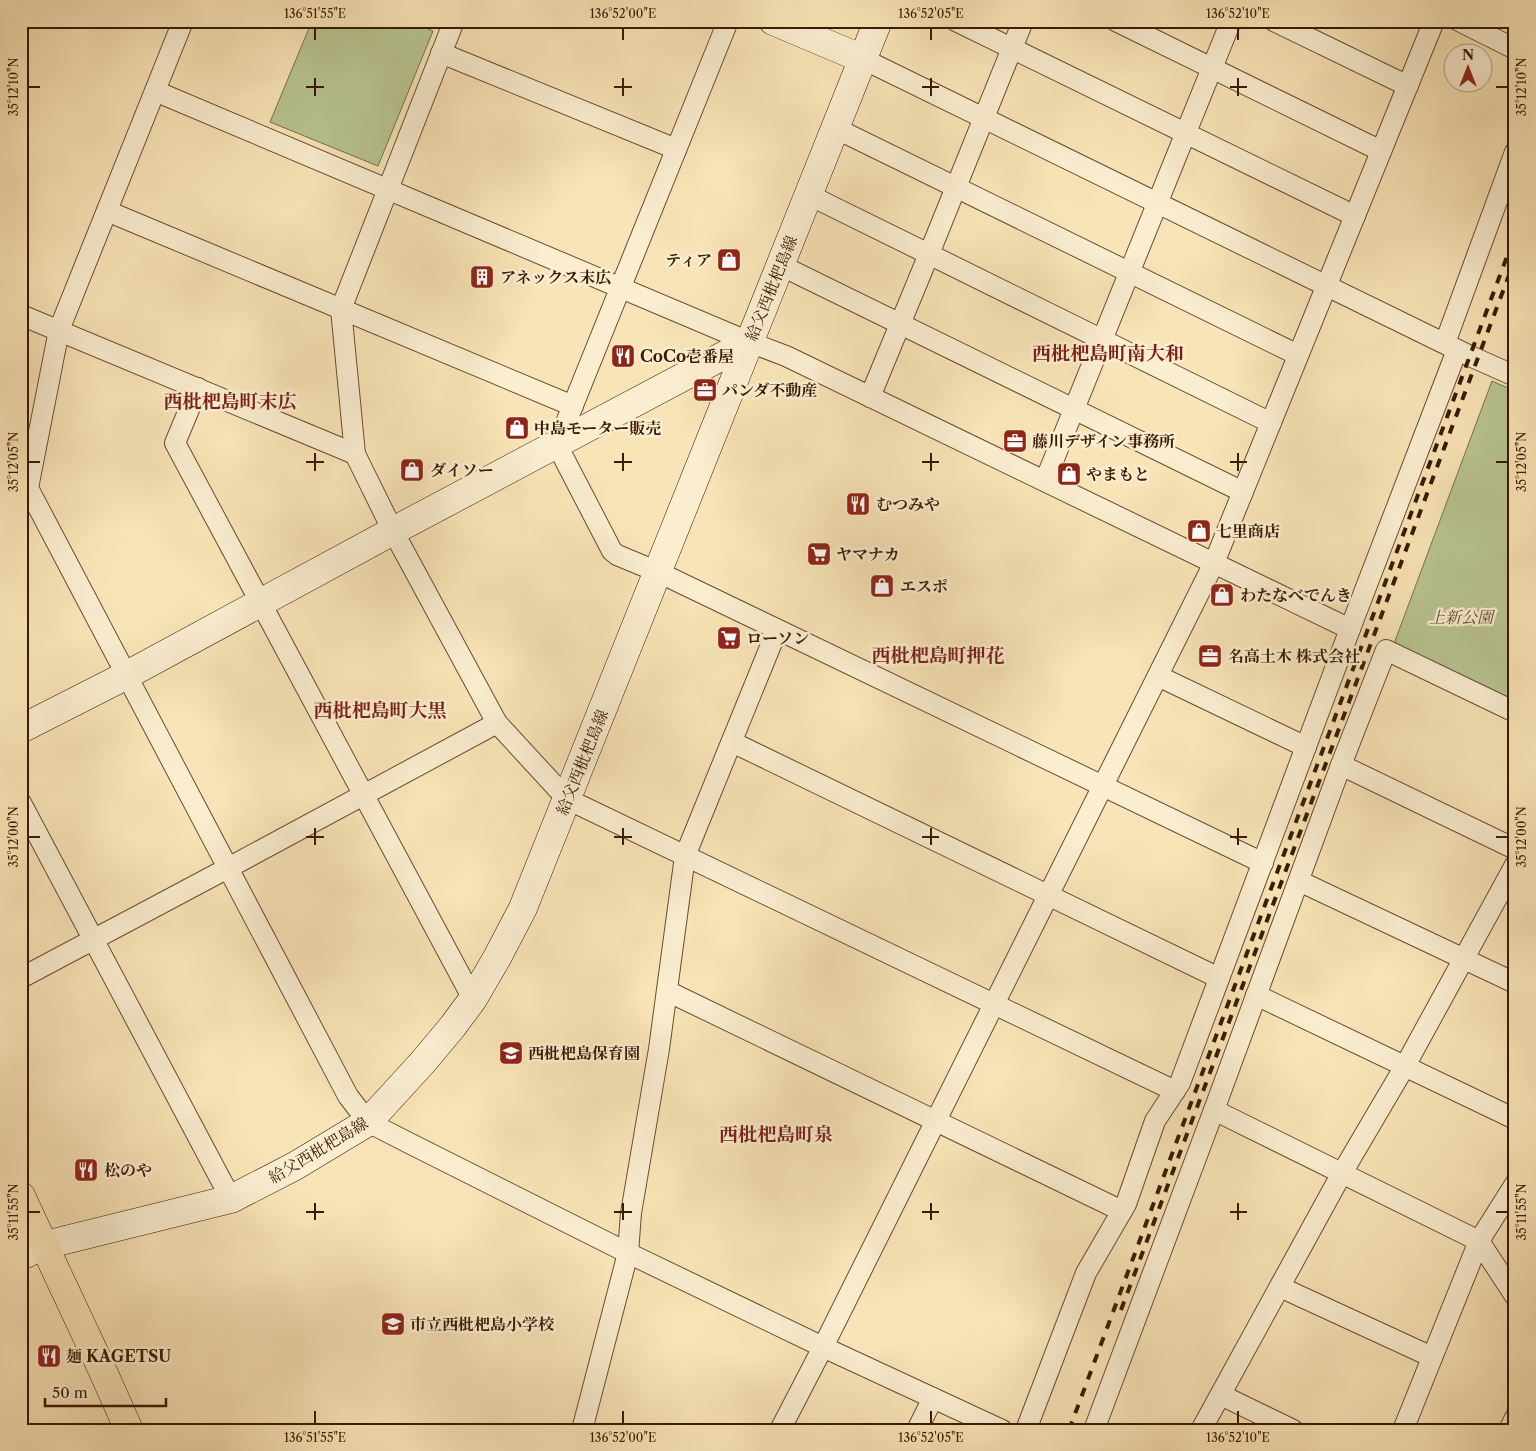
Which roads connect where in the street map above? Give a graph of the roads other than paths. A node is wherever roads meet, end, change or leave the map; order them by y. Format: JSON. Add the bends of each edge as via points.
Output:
{"nodes":[{"id":1,"x":183,"y":21,"type":"edge"},
{"id":2,"x":454,"y":21,"type":"edge"},
{"id":3,"x":728,"y":21,"type":"edge"},
{"id":4,"x":773,"y":21,"type":"edge"},
{"id":5,"x":878,"y":21,"type":"edge"},
{"id":6,"x":956,"y":21,"type":"edge"},
{"id":7,"x":1023,"y":21,"type":"edge"},
{"id":8,"x":1116,"y":21,"type":"edge"},
{"id":9,"x":1231,"y":21,"type":"edge"},
{"id":10,"x":1274,"y":21,"type":"edge"},
{"id":11,"x":1434,"y":21,"type":"edge"},
{"id":12,"x":1458,"y":21,"type":"edge"},
{"id":13,"x":1515,"y":48,"type":"edge"},
{"id":14,"x":1012,"y":49,"type":"junction"},
{"id":15,"x":441,"y":53,"type":"junction"},
{"id":16,"x":863,"y":59,"type":"junction"},
{"id":17,"x":1212,"y":68,"type":"junction"},
{"id":18,"x":1408,"y":86,"type":"junction"},
{"id":19,"x":155,"y":91,"type":"junction"},
{"id":20,"x":984,"y":118,"type":"junction"},
{"id":21,"x":836,"y":128,"type":"junction"},
{"id":22,"x":1186,"y":134,"type":"junction"},
{"id":23,"x":676,"y":149,"type":"junction"},
{"id":24,"x":1381,"y":151,"type":"junction"},
{"id":25,"x":1515,"y":152,"type":"edge"},
{"id":26,"x":956,"y":187,"type":"junction"},
{"id":27,"x":388,"y":189,"type":"junction"},
{"id":28,"x":809,"y":195,"type":"junction"},
{"id":29,"x":1158,"y":203,"type":"junction"},
{"id":30,"x":107,"y":211,"type":"junction"},
{"id":31,"x":1355,"y":216,"type":"junction"},
{"id":32,"x":929,"y":254,"type":"junction"},
{"id":33,"x":780,"y":266,"type":"junction"},
{"id":34,"x":1130,"y":272,"type":"junction"},
{"id":35,"x":1326,"y":286,"type":"junction"},
{"id":36,"x":620,"y":288,"type":"junction"},
{"id":37,"x":341,"y":309,"type":"junction"},
{"id":38,"x":21,"y":315,"type":"edge"},
{"id":39,"x":900,"y":324,"type":"junction"},
{"id":40,"x":58,"y":330,"type":"junction"},
{"id":41,"x":1102,"y":340,"type":"junction"},
{"id":42,"x":749,"y":342,"type":"junction"},
{"id":43,"x":1451,"y":347,"type":"junction"},
{"id":44,"x":1298,"y":355,"type":"junction"},
{"id":45,"x":1515,"y":376,"type":"edge"},
{"id":46,"x":198,"y":388,"type":"junction"},
{"id":47,"x":870,"y":397,"type":"junction"},
{"id":48,"x":573,"y":406,"type":"junction"},
{"id":49,"x":1074,"y":409,"type":"junction"},
{"id":50,"x":1271,"y":423,"type":"junction"},
{"id":51,"x":557,"y":445,"type":"junction"},
{"id":52,"x":355,"y":454,"type":"junction"},
{"id":53,"x":1045,"y":481,"type":"junction"},
{"id":54,"x":25,"y":491,"type":"edge"},
{"id":55,"x":1243,"y":492,"type":"junction"},
{"id":56,"x":393,"y":531,"type":"junction"},
{"id":57,"x":1214,"y":563,"type":"junction"},
{"id":58,"x":658,"y":572,"type":"junction"},
{"id":59,"x":261,"y":602,"type":"junction"},
{"id":60,"x":1350,"y":629,"type":"junction"},
{"id":61,"x":777,"y":630,"type":"junction"},
{"id":62,"x":127,"y":675,"type":"junction"},
{"id":63,"x":1158,"y":676,"type":"junction"},
{"id":64,"x":1515,"y":712,"type":"edge"},
{"id":65,"x":497,"y":722,"type":"junction"},
{"id":66,"x":21,"y":730,"type":"edge"},
{"id":67,"x":732,"y":742,"type":"junction"},
{"id":68,"x":1306,"y":747,"type":"junction"},
{"id":69,"x":1341,"y":766,"type":"junction"},
{"id":70,"x":1103,"y":786,"type":"junction"},
{"id":71,"x":364,"y":795,"type":"junction"},
{"id":72,"x":567,"y":799,"type":"junction"},
{"id":73,"x":21,"y":803,"type":"edge"},
{"id":74,"x":1515,"y":849,"type":"edge"},
{"id":75,"x":685,"y":856,"type":"junction"},
{"id":76,"x":1263,"y":863,"type":"junction"},
{"id":77,"x":1515,"y":865,"type":"edge"},
{"id":78,"x":228,"y":868,"type":"junction"},
{"id":79,"x":1299,"y":881,"type":"junction"},
{"id":80,"x":1048,"y":896,"type":"junction"},
{"id":81,"x":94,"y":940,"type":"junction"},
{"id":82,"x":1463,"y":958,"type":"junction"},
{"id":83,"x":21,"y":978,"type":"edge"},
{"id":84,"x":1220,"y":978,"type":"junction"},
{"id":85,"x":1515,"y":983,"type":"edge"},
{"id":86,"x":667,"y":991,"type":"junction"},
{"id":87,"x":1256,"y":995,"type":"junction"},
{"id":88,"x":473,"y":999,"type":"junction"},
{"id":89,"x":994,"y":1004,"type":"junction"},
{"id":90,"x":1404,"y":1066,"type":"junction"},
{"id":91,"x":1175,"y":1091,"type":"junction"},
{"id":92,"x":1214,"y":1110,"type":"junction"},
{"id":93,"x":1515,"y":1119,"type":"edge"},
{"id":94,"x":935,"y":1121,"type":"junction"},
{"id":95,"x":368,"y":1122,"type":"junction"},
{"id":96,"x":1342,"y":1173,"type":"junction"},
{"id":97,"x":1515,"y":1184,"type":"edge"},
{"id":98,"x":21,"y":1196,"type":"edge"},
{"id":99,"x":231,"y":1199,"type":"junction"},
{"id":100,"x":1122,"y":1211,"type":"junction"},
{"id":101,"x":1479,"y":1241,"type":"junction"},
{"id":102,"x":33,"y":1251,"type":"edge"},
{"id":103,"x":628,"y":1253,"type":"junction"},
{"id":104,"x":1280,"y":1287,"type":"junction"},
{"id":105,"x":1515,"y":1296,"type":"edge"},
{"id":106,"x":823,"y":1347,"type":"junction"},
{"id":107,"x":1432,"y":1357,"type":"junction"},
{"id":108,"x":1221,"y":1395,"type":"junction"},
{"id":109,"x":933,"y":1398,"type":"junction"},
{"id":110,"x":1515,"y":1418,"type":"edge"},
{"id":111,"x":129,"y":1430,"type":"edge"},
{"id":112,"x":582,"y":1430,"type":"edge"},
{"id":113,"x":780,"y":1430,"type":"edge"},
{"id":114,"x":917,"y":1430,"type":"edge"},
{"id":115,"x":1002,"y":1430,"type":"edge"},
{"id":116,"x":1026,"y":1430,"type":"edge"},
{"id":117,"x":1094,"y":1430,"type":"edge"},
{"id":118,"x":1202,"y":1430,"type":"edge"},
{"id":119,"x":1293,"y":1430,"type":"edge"},
{"id":120,"x":1403,"y":1430,"type":"edge"},
{"id":121,"x":1509,"y":1430,"type":"edge"}],
"edges":[{"from":1,"to":19,"type":"street"},
{"from":2,"to":15,"type":"street"},
{"from":3,"to":23,"type":"street"},
{"from":4,"to":16,"type":"main road"},
{"from":5,"to":16,"type":"main road","name":"給父西枇杷島線"},
{"from":6,"to":14,"type":"street"},
{"from":7,"to":14,"type":"street"},
{"from":8,"to":17,"type":"street"},
{"from":9,"to":17,"type":"street"},
{"from":10,"to":18,"type":"street"},
{"from":11,"to":18,"type":"street"},
{"from":12,"to":13,"type":"street"},
{"from":14,"to":20,"type":"street"},
{"from":14,"to":22,"type":"street"},
{"from":15,"to":23,"type":"street"},
{"from":15,"to":27,"type":"street"},
{"from":16,"to":20,"type":"street"},
{"from":16,"to":21,"type":"main road","name":"給父西枇杷島線"},
{"from":17,"to":22,"type":"street"},
{"from":17,"to":24,"type":"street"},
{"from":18,"to":24,"type":"street"},
{"from":19,"to":27,"type":"street"},
{"from":19,"to":30,"type":"street"},
{"from":20,"to":26,"type":"street"},
{"from":20,"to":29,"type":"street"},
{"from":21,"to":26,"type":"street"},
{"from":21,"to":28,"type":"main road","name":"給父西枇杷島線"},
{"from":22,"to":29,"type":"street"},
{"from":22,"to":31,"type":"street"},
{"from":23,"to":36,"type":"street"},
{"from":24,"to":31,"type":"street"},
{"from":25,"to":43,"type":"street"},
{"from":26,"to":32,"type":"street"},
{"from":26,"to":34,"type":"street"},
{"from":27,"to":36,"type":"street"},
{"from":27,"to":37,"type":"street"},
{"from":28,"to":32,"type":"street"},
{"from":28,"to":33,"type":"main road","name":"給父西枇杷島線"},
{"from":29,"to":34,"type":"street"},
{"from":29,"to":35,"type":"street"},
{"from":30,"to":37,"type":"street"},
{"from":30,"to":40,"type":"street"},
{"from":31,"to":35,"type":"street"},
{"from":32,"to":39,"type":"street"},
{"from":32,"to":41,"type":"street"},
{"from":33,"to":39,"type":"street"},
{"from":33,"to":42,"type":"main road","name":"給父西枇杷島線"},
{"from":34,"to":41,"type":"street"},
{"from":34,"to":44,"type":"street"},
{"from":35,"to":43,"type":"street"},
{"from":35,"to":44,"type":"street"},
{"from":36,"to":42,"type":"street"},
{"from":36,"to":48,"type":"street"},
{"from":37,"to":48,"type":"street"},
{"from":37,"to":52,"type":"street"},
{"from":38,"to":40,"type":"street"},
{"from":39,"to":47,"type":"street"},
{"from":39,"to":49,"type":"street"},
{"from":40,"to":46,"type":"street"},
{"from":40,"to":54,"type":"street"},
{"from":41,"to":49,"type":"street"},
{"from":41,"to":50,"type":"street"},
{"from":42,"to":47,"type":"street","via":[[786,356]]},
{"from":42,"to":51,"type":"main road"},
{"from":42,"to":58,"type":"main road","name":"給父西枇杷島線"},
{"from":43,"to":45,"type":"street"},
{"from":43,"to":60,"type":"street"},
{"from":44,"to":50,"type":"street"},
{"from":46,"to":52,"type":"street"},
{"from":46,"to":59,"type":"street","via":[[175,443]]},
{"from":47,"to":53,"type":"street"},
{"from":48,"to":51,"type":"street"},
{"from":49,"to":53,"type":"street"},
{"from":49,"to":55,"type":"street"},
{"from":50,"to":55,"type":"street"},
{"from":51,"to":56,"type":"main road"},
{"from":51,"to":58,"type":"street","via":[[612,551]]},
{"from":52,"to":56,"type":"street"},
{"from":53,"to":57,"type":"street"},
{"from":54,"to":62,"type":"street"},
{"from":55,"to":57,"type":"street"},
{"from":56,"to":59,"type":"main road"},
{"from":56,"to":65,"type":"street"},
{"from":57,"to":60,"type":"street"},
{"from":57,"to":63,"type":"street"},
{"from":58,"to":61,"type":"street"},
{"from":58,"to":72,"type":"main road","name":"給父西枇杷島線"},
{"from":59,"to":62,"type":"main road"},
{"from":59,"to":71,"type":"street"},
{"from":60,"to":68,"type":"street"},
{"from":61,"to":67,"type":"street"},
{"from":61,"to":70,"type":"street"},
{"from":62,"to":66,"type":"main road"},
{"from":62,"to":78,"type":"street"},
{"from":63,"to":68,"type":"street"},
{"from":63,"to":70,"type":"street"},
{"from":64,"to":69,"type":"street","via":[[1386,650]]},
{"from":65,"to":71,"type":"street"},
{"from":65,"to":72,"type":"street"},
{"from":67,"to":75,"type":"street"},
{"from":67,"to":80,"type":"street"},
{"from":68,"to":76,"type":"street"},
{"from":69,"to":74,"type":"street"},
{"from":69,"to":79,"type":"street"},
{"from":70,"to":76,"type":"street"},
{"from":70,"to":80,"type":"street"},
{"from":71,"to":78,"type":"street"},
{"from":71,"to":88,"type":"street"},
{"from":72,"to":75,"type":"street"},
{"from":72,"to":88,"type":"main road","name":"給父西枇杷島線","via":[[523,908]]},
{"from":73,"to":81,"type":"street"},
{"from":75,"to":86,"type":"street"},
{"from":75,"to":89,"type":"street"},
{"from":76,"to":84,"type":"street"},
{"from":77,"to":82,"type":"street"},
{"from":78,"to":81,"type":"street"},
{"from":78,"to":95,"type":"street","via":[[348,1096]]},
{"from":79,"to":82,"type":"street"},
{"from":79,"to":87,"type":"street"},
{"from":80,"to":84,"type":"street"},
{"from":80,"to":89,"type":"street"},
{"from":81,"to":83,"type":"street"},
{"from":81,"to":99,"type":"street"},
{"from":82,"to":85,"type":"street"},
{"from":82,"to":90,"type":"street"},
{"from":84,"to":91,"type":"street"},
{"from":86,"to":94,"type":"street"},
{"from":86,"to":103,"type":"street","via":[[631,1213]]},
{"from":87,"to":90,"type":"street"},
{"from":87,"to":92,"type":"street"},
{"from":88,"to":95,"type":"main road","name":"給父西枇杷島線","via":[[423,1062]]},
{"from":89,"to":91,"type":"street"},
{"from":89,"to":94,"type":"street"},
{"from":90,"to":93,"type":"street"},
{"from":90,"to":96,"type":"street"},
{"from":91,"to":100,"type":"street","via":[[1155,1121]]},
{"from":92,"to":96,"type":"street"},
{"from":92,"to":117,"type":"street"},
{"from":94,"to":100,"type":"street"},
{"from":94,"to":106,"type":"street"},
{"from":95,"to":99,"type":"main road","name":"給父西枇杷島線","via":[[295,1166]]},
{"from":95,"to":103,"type":"street"},
{"from":96,"to":101,"type":"street"},
{"from":96,"to":104,"type":"street"},
{"from":97,"to":101,"type":"street"},
{"from":98,"to":102,"type":"main road"},
{"from":99,"to":102,"type":"main road","name":"給父西枇杷島線"},
{"from":100,"to":116,"type":"street","via":[[1086,1273]]},
{"from":101,"to":105,"type":"street"},
{"from":101,"to":107,"type":"street"},
{"from":102,"to":111,"type":"main road","via":[[102,1367]]},
{"from":103,"to":106,"type":"street"},
{"from":103,"to":112,"type":"street"},
{"from":104,"to":107,"type":"street"},
{"from":104,"to":108,"type":"street"},
{"from":106,"to":109,"type":"street"},
{"from":106,"to":113,"type":"street"},
{"from":107,"to":120,"type":"street"},
{"from":108,"to":118,"type":"street"},
{"from":108,"to":119,"type":"street"},
{"from":109,"to":114,"type":"street"},
{"from":109,"to":115,"type":"street"},
{"from":110,"to":121,"type":"street"}]}
